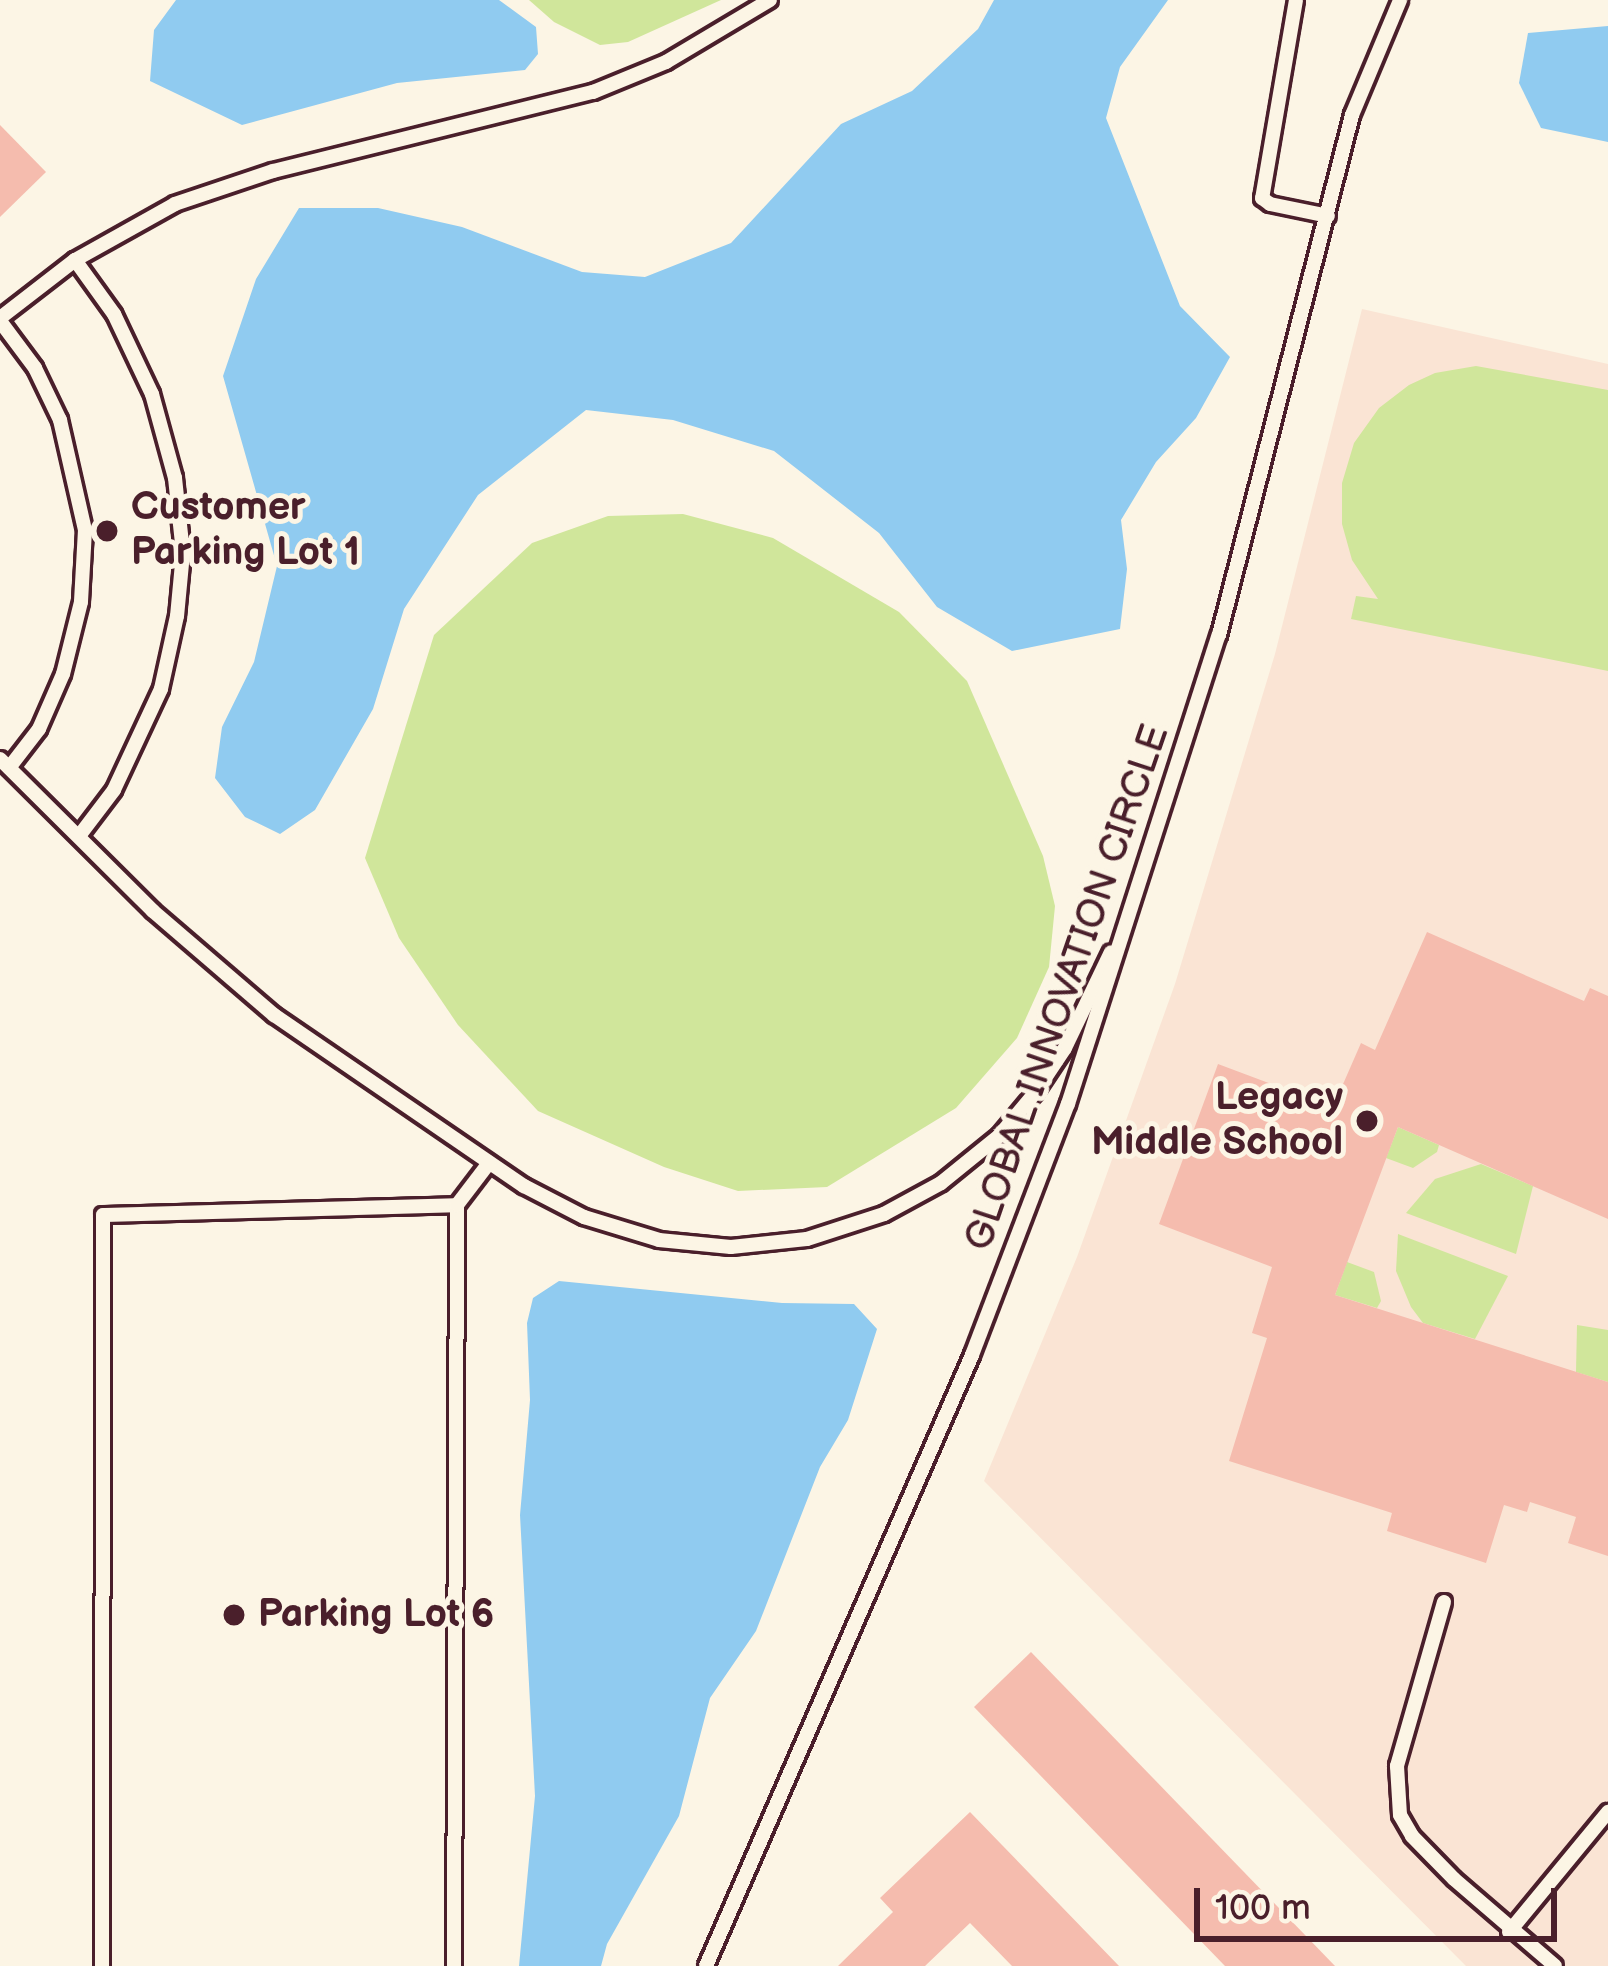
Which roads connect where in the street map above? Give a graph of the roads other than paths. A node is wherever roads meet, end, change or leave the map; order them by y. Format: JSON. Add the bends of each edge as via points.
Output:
{"nodes":[{"id":1,"x":770,"y":0,"type":"edge"},
{"id":2,"x":1296,"y":0,"type":"edge"},
{"id":3,"x":1400,"y":0,"type":"edge"},
{"id":4,"x":1328,"y":216,"type":"junction"},
{"id":5,"x":75,"y":260,"type":"junction"},
{"id":6,"x":0,"y":320,"type":"edge"},
{"id":7,"x":4,"y":763,"type":"edge"},
{"id":8,"x":79,"y":836,"type":"junction"},
{"id":9,"x":1139,"y":895,"type":"junction"},
{"id":10,"x":490,"y":1163,"type":"junction"},
{"id":11,"x":457,"y":1205,"type":"junction"},
{"id":12,"x":1444,"y":1602,"type":"dead end"},
{"id":13,"x":1608,"y":1812,"type":"edge"},
{"id":14,"x":1509,"y":1931,"type":"junction"},
{"id":15,"x":102,"y":1966,"type":"edge"},
{"id":16,"x":454,"y":1966,"type":"edge"},
{"id":17,"x":706,"y":1966,"type":"edge"},
{"id":18,"x":1555,"y":1966,"type":"edge"}],
"edges":[{"from":1,"to":5,"type":"lane","via":[[629,79],[219,187]]},
{"from":2,"to":4,"type":"lane","via":[[1262,197]]},
{"from":3,"to":4,"type":"lane","name":"GLOBAL INNOVATION CIRCLE","via":[[1352,115]]},
{"from":4,"to":9,"type":"lane","name":"GLOBAL INNOVATION CIRCLE","via":[[1219,635]]},
{"from":5,"to":6,"type":"lane"},
{"from":5,"to":8,"type":"lane","via":[[113,314],[152,394],[175,478],[183,554],[161,689],[120,778]]},
{"from":6,"to":7,"type":"lane","via":[[60,420],[85,530],[81,602],[64,674],[39,729]]},
{"from":7,"to":8,"type":"lane"},
{"from":8,"to":10,"type":"lane","via":[[231,982]]},
{"from":9,"to":10,"type":"lane","via":[[1035,1093],[970,1161],[884,1214],[780,1243],[686,1244],[584,1217]]},
{"from":9,"to":17,"type":"lane","name":"GLOBAL INNOVATION CIRCLE","via":[[996,1296]]},
{"from":10,"to":11,"type":"lane"},
{"from":11,"to":15,"type":"lane","via":[[103,1215]]},
{"from":11,"to":16,"type":"lane"},
{"from":12,"to":14,"type":"lane","via":[[1397,1766],[1397,1805],[1412,1837]]},
{"from":13,"to":14,"type":"lane"},
{"from":14,"to":18,"type":"lane"}]}
